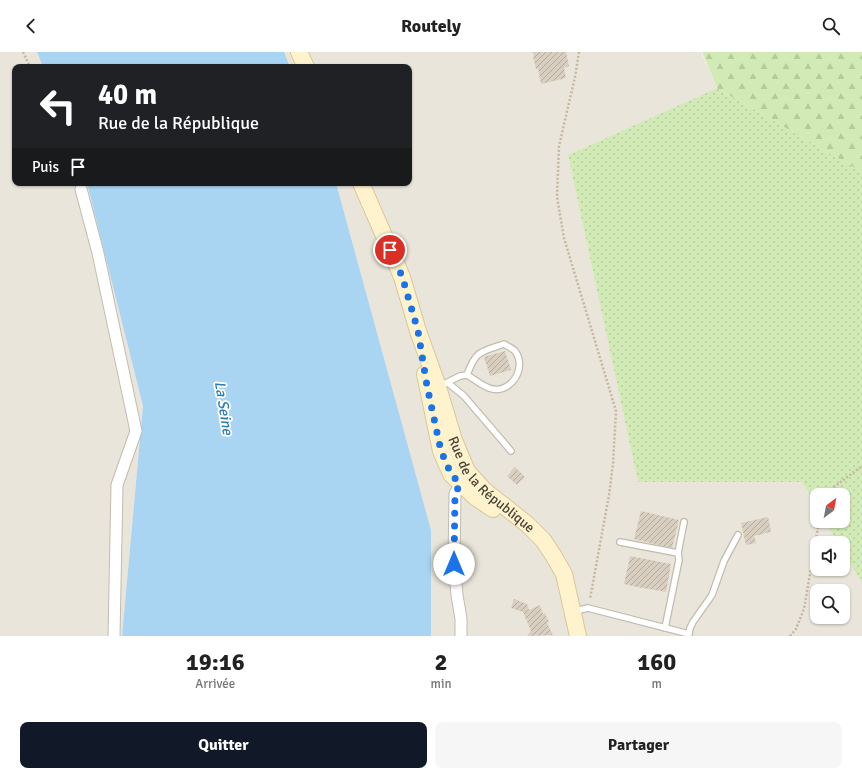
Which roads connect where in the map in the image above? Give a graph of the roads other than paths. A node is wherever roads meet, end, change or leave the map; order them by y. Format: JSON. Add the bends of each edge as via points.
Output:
{"nodes":[{"id":1,"x":299,"y":52,"type":"edge"},
{"id":2,"x":305,"y":64,"type":"edge"},
{"id":3,"x":362,"y":186,"type":"edge"},
{"id":4,"x":81,"y":189,"type":"dead end"},
{"id":5,"x":418,"y":331,"type":"junction"},
{"id":6,"x":467,"y":375,"type":"junction"},
{"id":7,"x":443,"y":385,"type":"junction"},
{"id":8,"x":511,"y":450,"type":"dead end"},
{"id":9,"x":464,"y":478,"type":"junction"},
{"id":10,"x":684,"y":522,"type":"dead end"},
{"id":11,"x":738,"y":535,"type":"dead end"},
{"id":12,"x":620,"y":542,"type":"dead end"},
{"id":13,"x":678,"y":553,"type":"junction"},
{"id":14,"x":573,"y":611,"type":"junction"},
{"id":15,"x":665,"y":628,"type":"junction"},
{"id":16,"x":114,"y":636,"type":"edge"},
{"id":17,"x":461,"y":636,"type":"edge"},
{"id":18,"x":578,"y":636,"type":"edge"}],
"edges":[{"from":1,"to":2,"type":"main road"},
{"from":3,"to":5,"type":"main road","name":"Rue de la République","via":[[402,276]]},
{"from":4,"to":16,"type":"street","via":[[98,254],[136,431],[117,484]]},
{"from":5,"to":7,"type":"main road","name":"Rue de la République"},
{"from":5,"to":9,"type":"main road","name":"Rue de la République","via":[[441,451],[451,474]]},
{"from":6,"to":6,"type":"lane","via":[[490,388],[503,388],[512,383],[518,374],[520,360],[514,350],[504,344],[480,353]]},
{"from":6,"to":7,"type":"lane"},
{"from":7,"to":8,"type":"lane","via":[[464,396]]},
{"from":7,"to":9,"type":"main road","name":"Rue de la République"},
{"from":9,"to":14,"type":"main road","name":"Rue de la République","via":[[484,490],[543,540],[564,574]]},
{"from":9,"to":17,"type":"street","via":[[455,494],[454,564]]},
{"from":10,"to":13,"type":"lane"},
{"from":11,"to":15,"type":"lane","via":[[724,561],[712,595],[693,622],[688,634]]},
{"from":12,"to":13,"type":"lane"},
{"from":13,"to":15,"type":"lane","via":[[679,560]]},
{"from":14,"to":15,"type":"lane","via":[[588,608]]},
{"from":14,"to":18,"type":"main road","name":"Rue de la République"}]}
